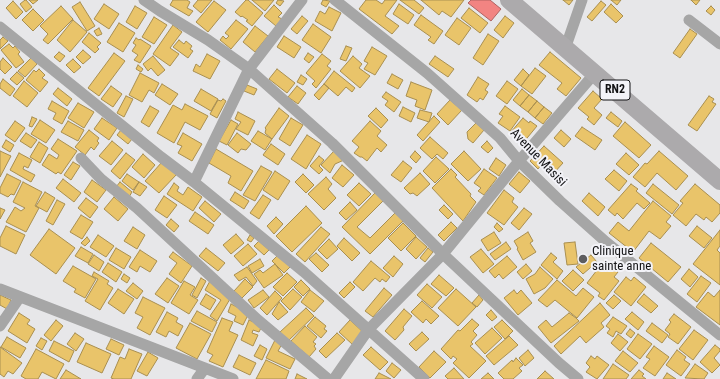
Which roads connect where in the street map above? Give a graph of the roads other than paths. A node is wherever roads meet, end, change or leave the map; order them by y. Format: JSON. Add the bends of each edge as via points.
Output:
{"nodes":[{"id":1,"x":144,"y":0,"type":"edge"},
{"id":2,"x":302,"y":0,"type":"edge"},
{"id":3,"x":335,"y":0,"type":"edge"},
{"id":4,"x":509,"y":0,"type":"edge"},
{"id":5,"x":582,"y":0,"type":"edge"},
{"id":6,"x":689,"y":20,"type":"dead end"},
{"id":7,"x":0,"y":26,"type":"edge"},
{"id":8,"x":720,"y":44,"type":"edge"},
{"id":9,"x":565,"y":49,"type":"junction"},
{"id":10,"x":249,"y":69,"type":"junction"},
{"id":11,"x":595,"y":73,"type":"junction"},
{"id":12,"x":81,"y":158,"type":"dead end"},
{"id":13,"x":519,"y":161,"type":"junction"},
{"id":14,"x":720,"y":181,"type":"edge"},
{"id":15,"x":194,"y":182,"type":"junction"},
{"id":16,"x":443,"y":254,"type":"junction"},
{"id":17,"x":0,"y":289,"type":"edge"},
{"id":18,"x":20,"y":297,"type":"junction"},
{"id":19,"x":0,"y":326,"type":"edge"},
{"id":20,"x":368,"y":330,"type":"junction"},
{"id":21,"x":720,"y":335,"type":"edge"},
{"id":22,"x":205,"y":368,"type":"junction"},
{"id":23,"x":197,"y":379,"type":"edge"},
{"id":24,"x":233,"y":379,"type":"edge"},
{"id":25,"x":328,"y":379,"type":"edge"},
{"id":26,"x":334,"y":379,"type":"edge"},
{"id":27,"x":424,"y":379,"type":"edge"},
{"id":28,"x":578,"y":379,"type":"edge"}],
"edges":[{"from":1,"to":10,"type":"street"},
{"from":2,"to":10,"type":"street"},
{"from":3,"to":13,"type":"street","name":"Avenue Masisi","via":[[427,72],[500,138]]},
{"from":4,"to":9,"type":"highway","number":"RN2"},
{"from":5,"to":9,"type":"street"},
{"from":6,"to":8,"type":"street"},
{"from":7,"to":15,"type":"street"},
{"from":9,"to":11,"type":"highway","number":"RN2"},
{"from":10,"to":15,"type":"street"},
{"from":10,"to":16,"type":"street","via":[[332,143]]},
{"from":11,"to":13,"type":"street"},
{"from":11,"to":14,"type":"highway","number":"RN2"},
{"from":12,"to":25,"type":"street","via":[[258,320]]},
{"from":13,"to":16,"type":"street"},
{"from":13,"to":21,"type":"street","name":"Avenue Masisi","via":[[606,242]]},
{"from":15,"to":20,"type":"street","via":[[304,272]]},
{"from":16,"to":20,"type":"street"},
{"from":16,"to":28,"type":"street"},
{"from":17,"to":18,"type":"street"},
{"from":18,"to":19,"type":"street"},
{"from":18,"to":22,"type":"street"},
{"from":20,"to":26,"type":"street"},
{"from":20,"to":27,"type":"street"},
{"from":22,"to":23,"type":"street"},
{"from":22,"to":24,"type":"street"}]}
